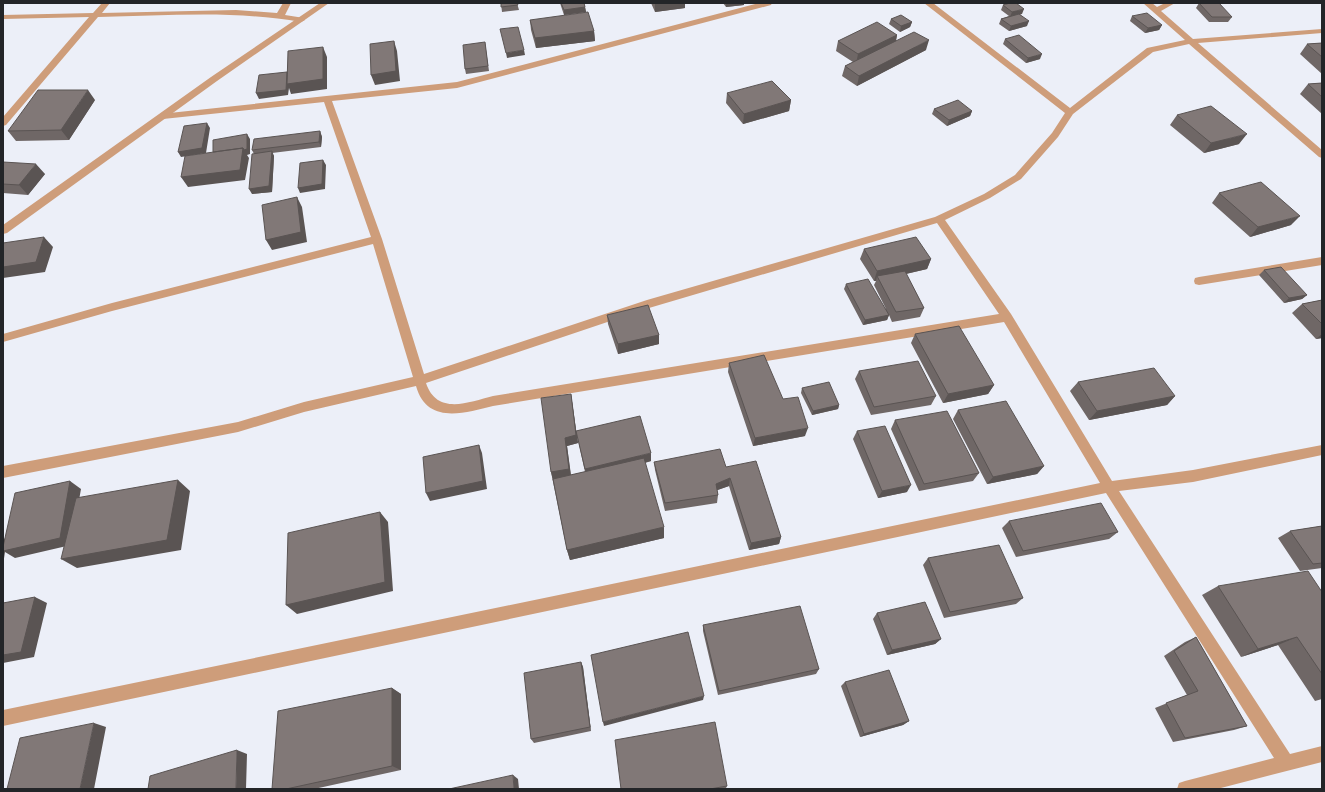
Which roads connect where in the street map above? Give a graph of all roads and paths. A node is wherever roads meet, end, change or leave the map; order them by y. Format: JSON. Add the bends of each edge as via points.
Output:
{"nodes":[{"id":1,"x":106,"y":3,"type":"edge"},
{"id":2,"x":286,"y":3,"type":"edge"},
{"id":3,"x":325,"y":3,"type":"edge"},
{"id":4,"x":768,"y":3,"type":"edge"},
{"id":5,"x":928,"y":3,"type":"edge"},
{"id":6,"x":1147,"y":3,"type":"edge"},
{"id":7,"x":1171,"y":3,"type":"edge"},
{"id":8,"x":1156,"y":11,"type":"junction"},
{"id":9,"x":95,"y":16,"type":"junction"},
{"id":10,"x":280,"y":16,"type":"junction"},
{"id":11,"x":3,"y":17,"type":"edge"},
{"id":12,"x":301,"y":20,"type":"junction"},
{"id":13,"x":1322,"y":31,"type":"edge"},
{"id":14,"x":1192,"y":41,"type":"junction"},
{"id":15,"x":327,"y":98,"type":"junction"},
{"id":16,"x":1070,"y":112,"type":"junction"},
{"id":17,"x":163,"y":116,"type":"junction"},
{"id":18,"x":3,"y":123,"type":"edge"},
{"id":19,"x":1322,"y":155,"type":"edge"},
{"id":20,"x":939,"y":219,"type":"junction"},
{"id":21,"x":3,"y":230,"type":"edge"},
{"id":22,"x":377,"y":238,"type":"junction"},
{"id":23,"x":1322,"y":261,"type":"edge"},
{"id":24,"x":1199,"y":281,"type":"dead end"},
{"id":25,"x":1007,"y":317,"type":"junction"},
{"id":26,"x":3,"y":338,"type":"edge"},
{"id":27,"x":420,"y":380,"type":"junction"},
{"id":28,"x":1322,"y":450,"type":"edge"},
{"id":29,"x":3,"y":472,"type":"edge"},
{"id":30,"x":1109,"y":488,"type":"junction"},
{"id":31,"x":3,"y":718,"type":"edge"},
{"id":32,"x":1322,"y":754,"type":"edge"},
{"id":33,"x":1286,"y":763,"type":"junction"},
{"id":34,"x":1185,"y":789,"type":"edge"}],
"edges":[{"from":1,"to":9,"type":"street"},
{"from":2,"to":10,"type":"street"},
{"from":3,"to":12,"type":"street"},
{"from":4,"to":15,"type":"street","via":[[457,86]]},
{"from":5,"to":16,"type":"street"},
{"from":6,"to":8,"type":"street"},
{"from":7,"to":8,"type":"street"},
{"from":8,"to":14,"type":"street"},
{"from":9,"to":10,"type":"street","via":[[236,12]]},
{"from":9,"to":11,"type":"street"},
{"from":9,"to":18,"type":"street"},
{"from":10,"to":12,"type":"street"},
{"from":12,"to":17,"type":"street"},
{"from":13,"to":14,"type":"street"},
{"from":14,"to":16,"type":"street","via":[[1150,50]]},
{"from":14,"to":19,"type":"street"},
{"from":15,"to":17,"type":"street"},
{"from":15,"to":22,"type":"street"},
{"from":16,"to":20,"type":"street","via":[[1055,135],[1018,177],[987,196]]},
{"from":17,"to":21,"type":"street"},
{"from":20,"to":25,"type":"street"},
{"from":20,"to":27,"type":"street","via":[[647,304]]},
{"from":22,"to":26,"type":"street"},
{"from":22,"to":27,"type":"street"},
{"from":23,"to":24,"type":"street"},
{"from":25,"to":27,"type":"street","via":[[451,409],[433,404],[423,391]]},
{"from":25,"to":30,"type":"street"},
{"from":27,"to":29,"type":"street","via":[[304,407],[238,427]]},
{"from":28,"to":30,"type":"street","via":[[1193,476]]},
{"from":30,"to":31,"type":"street"},
{"from":30,"to":33,"type":"street"},
{"from":32,"to":33,"type":"street"},
{"from":33,"to":34,"type":"street"}]}
